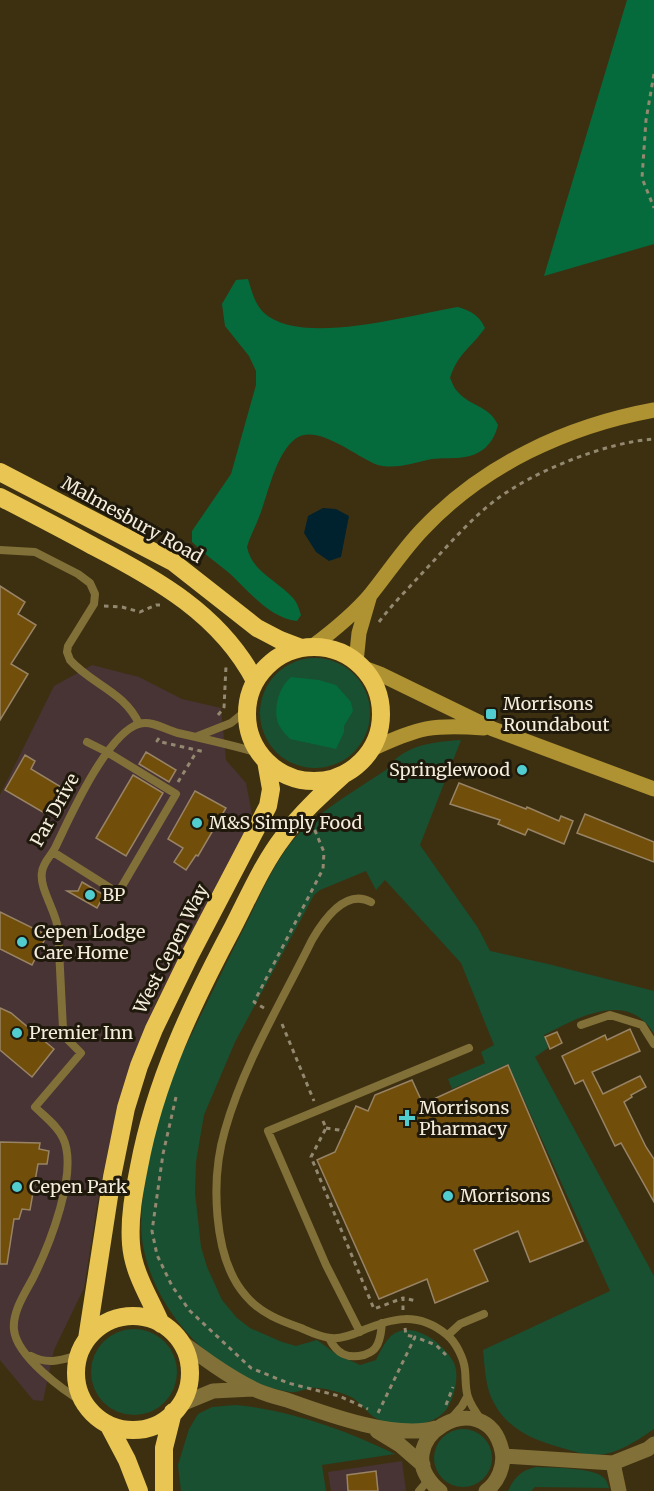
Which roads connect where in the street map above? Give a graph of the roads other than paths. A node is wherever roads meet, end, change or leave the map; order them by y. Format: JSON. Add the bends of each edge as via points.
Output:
{"nodes":[{"id":1,"x":654,"y":410,"type":"edge"},
{"id":2,"x":0,"y":472,"type":"edge"},
{"id":3,"x":0,"y":497,"type":"edge"},
{"id":4,"x":0,"y":550,"type":"edge"},
{"id":5,"x":370,"y":595,"type":"junction"},
{"id":6,"x":307,"y":647,"type":"junction"},
{"id":7,"x":359,"y":665,"type":"junction"},
{"id":8,"x":255,"y":681,"type":"junction"},
{"id":9,"x":248,"y":709,"type":"junction"},
{"id":10,"x":139,"y":724,"type":"junction"},
{"id":11,"x":493,"y":729,"type":"junction"},
{"id":12,"x":198,"y":736,"type":"junction"},
{"id":13,"x":87,"y":742,"type":"dead end"},
{"id":14,"x":372,"y":749,"type":"junction"},
{"id":15,"x":107,"y":752,"type":"junction"},
{"id":16,"x":263,"y":757,"type":"junction"},
{"id":17,"x":344,"y":774,"type":"junction"},
{"id":18,"x":654,"y":789,"type":"edge"},
{"id":19,"x":53,"y":852,"type":"junction"},
{"id":20,"x":371,"y":902,"type":"dead end"},
{"id":21,"x":581,"y":1025,"type":"dead end"},
{"id":22,"x":654,"y":1044,"type":"edge"},
{"id":23,"x":469,"y":1048,"type":"dead end"},
{"id":24,"x":484,"y":1314,"type":"dead end"},
{"id":25,"x":382,"y":1323,"type":"junction"},
{"id":26,"x":161,"y":1324,"type":"junction"},
{"id":27,"x":360,"y":1332,"type":"junction"},
{"id":28,"x":448,"y":1335,"type":"junction"},
{"id":29,"x":329,"y":1338,"type":"junction"},
{"id":30,"x":179,"y":1340,"type":"junction"},
{"id":31,"x":83,"y":1347,"type":"junction"},
{"id":32,"x":28,"y":1355,"type":"junction"},
{"id":33,"x":253,"y":1389,"type":"junction"},
{"id":34,"x":467,"y":1396,"type":"junction"},
{"id":35,"x":86,"y":1404,"type":"junction"},
{"id":36,"x":176,"y":1408,"type":"junction"},
{"id":37,"x":341,"y":1418,"type":"junction"},
{"id":38,"x":443,"y":1419,"type":"junction"},
{"id":39,"x":108,"y":1424,"type":"junction"},
{"id":40,"x":484,"y":1424,"type":"junction"},
{"id":41,"x":654,"y":1444,"type":"edge"},
{"id":42,"x":503,"y":1456,"type":"junction"},
{"id":43,"x":614,"y":1463,"type":"junction"},
{"id":44,"x":425,"y":1470,"type":"junction"},
{"id":45,"x":140,"y":1491,"type":"edge"},
{"id":46,"x":164,"y":1491,"type":"edge"},
{"id":47,"x":418,"y":1491,"type":"edge"},
{"id":48,"x":440,"y":1491,"type":"edge"},
{"id":49,"x":486,"y":1491,"type":"edge"},
{"id":50,"x":619,"y":1491,"type":"edge"}],
"edges":[{"from":1,"to":5,"type":"main road","via":[[582,428],[544,443],[495,470],[423,528]]},
{"from":2,"to":6,"type":"highway","name":"Malmesbury Road","via":[[173,562],[257,628],[280,640]]},
{"from":3,"to":8,"type":"highway","via":[[177,593],[226,637]]},
{"from":4,"to":10,"type":"lane","via":[[35,552],[90,583],[94,604],[67,652],[70,660],[121,698]]},
{"from":5,"to":6,"type":"main road"},
{"from":5,"to":7,"type":"main road","via":[[359,633]]},
{"from":6,"to":7,"type":"highway","via":[[333,649]]},
{"from":6,"to":8,"type":"highway","via":[[275,659]]},
{"from":7,"to":11,"type":"main road"},
{"from":7,"to":14,"type":"highway","via":[[372,681],[381,707]]},
{"from":8,"to":9,"type":"highway"},
{"from":9,"to":12,"type":"lane","via":[[231,723]]},
{"from":9,"to":16,"type":"highway","via":[[251,737]]},
{"from":10,"to":12,"type":"lane"},
{"from":10,"to":15,"type":"lane","name":"Par Drive","via":[[124,732]]},
{"from":11,"to":14,"type":"main road","via":[[438,726],[412,731]]},
{"from":11,"to":18,"type":"main road"},
{"from":12,"to":16,"type":"lane"},
{"from":13,"to":15,"type":"lane"},
{"from":14,"to":17,"type":"highway"},
{"from":15,"to":19,"type":"lane","name":"Par Drive"},
{"from":15,"to":19,"type":"lane","via":[[176,794],[118,893]]},
{"from":16,"to":17,"type":"highway","via":[[282,772],[300,779],[322,780]]},
{"from":16,"to":31,"type":"highway","name":"West Cepen Way","via":[[271,789],[268,806],[170,994],[126,1108]]},
{"from":17,"to":26,"type":"highway","via":[[284,836],[264,868],[200,989],[156,1095],[137,1175],[131,1245],[138,1277]]},
{"from":19,"to":32,"type":"lane","name":"Par Drive","via":[[42,872],[58,929],[63,1029],[81,1053],[35,1107],[59,1130],[68,1159],[56,1227],[14,1324],[15,1336]]},
{"from":20,"to":29,"type":"lane","via":[[352,899],[338,907],[315,934],[248,1066],[224,1132],[218,1173],[220,1232],[239,1287],[280,1321]]},
{"from":21,"to":22,"type":"lane","via":[[610,1016],[642,1025]]},
{"from":23,"to":27,"type":"lane","via":[[268,1131],[326,1265]]},
{"from":24,"to":28,"type":"lane","via":[[460,1324]]},
{"from":25,"to":27,"type":"lane"},
{"from":25,"to":28,"type":"lane","via":[[411,1319]]},
{"from":25,"to":29,"type":"lane","via":[[376,1346],[361,1356],[343,1355]]},
{"from":26,"to":30,"type":"highway"},
{"from":26,"to":31,"type":"highway","via":[[141,1316],[119,1317],[99,1327]]},
{"from":27,"to":29,"type":"lane"},
{"from":28,"to":34,"type":"lane","via":[[465,1367]]},
{"from":30,"to":33,"type":"street"},
{"from":30,"to":36,"type":"highway","via":[[189,1370],[188,1386]]},
{"from":31,"to":32,"type":"lane","via":[[58,1362]]},
{"from":31,"to":35,"type":"highway","via":[[76,1377]]},
{"from":32,"to":35,"type":"lane","via":[[62,1390]]},
{"from":33,"to":36,"type":"street","via":[[213,1391]]},
{"from":33,"to":37,"type":"street"},
{"from":34,"to":38,"type":"lane","via":[[462,1406]]},
{"from":34,"to":40,"type":"lane"},
{"from":35,"to":39,"type":"highway"},
{"from":36,"to":39,"type":"highway","via":[[162,1421],[142,1429]]},
{"from":36,"to":46,"type":"highway","via":[[164,1448]]},
{"from":37,"to":38,"type":"street","via":[[420,1431]]},
{"from":37,"to":44,"type":"street","via":[[391,1438]]},
{"from":38,"to":40,"type":"street","via":[[473,1419]]},
{"from":38,"to":44,"type":"street","via":[[423,1452]]},
{"from":39,"to":45,"type":"highway"},
{"from":40,"to":42,"type":"street","via":[[494,1432]]},
{"from":41,"to":43,"type":"street"},
{"from":42,"to":43,"type":"street"},
{"from":42,"to":49,"type":"street","via":[[501,1470]]},
{"from":43,"to":50,"type":"street"},
{"from":44,"to":47,"type":"lane","via":[[425,1484]]},
{"from":44,"to":48,"type":"street"}]}
